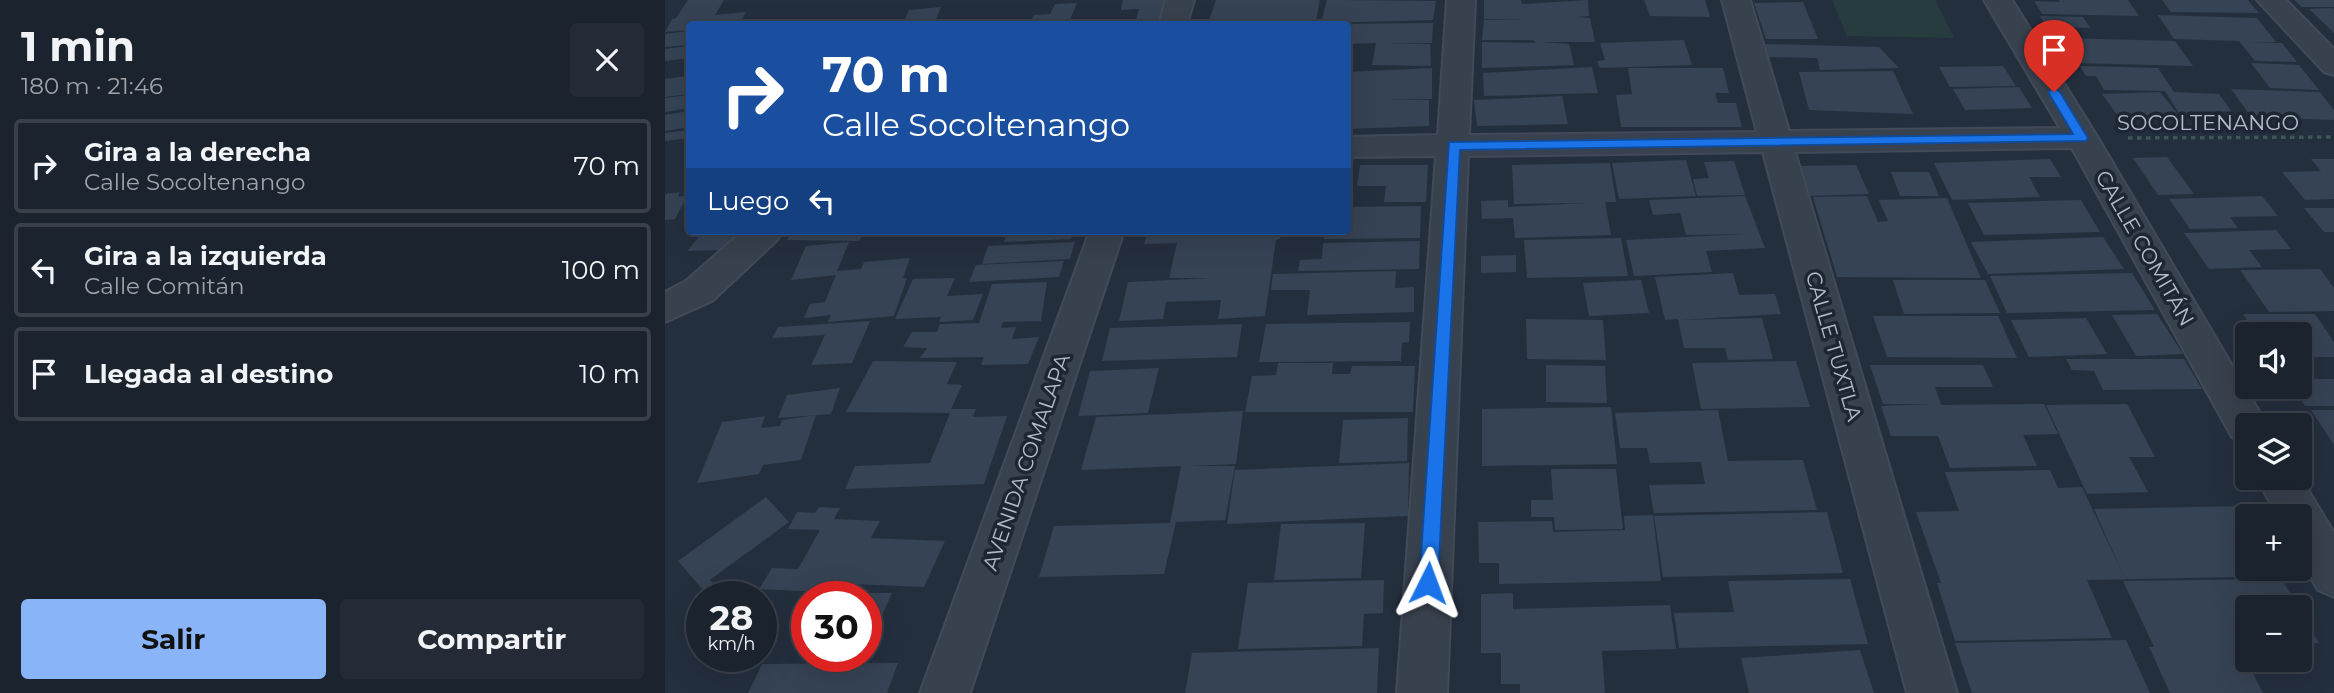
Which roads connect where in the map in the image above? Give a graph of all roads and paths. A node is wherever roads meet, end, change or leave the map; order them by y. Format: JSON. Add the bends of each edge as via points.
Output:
{"nodes":[{"id":1,"x":1180,"y":0,"type":"edge"},
{"id":2,"x":1461,"y":0,"type":"edge"},
{"id":3,"x":1736,"y":0,"type":"edge"},
{"id":4,"x":1998,"y":0,"type":"edge"},
{"id":5,"x":2271,"y":0,"type":"edge"},
{"id":6,"x":1174,"y":21,"type":"edge"},
{"id":7,"x":2321,"y":39,"type":"edge"},
{"id":8,"x":2334,"y":66,"type":"edge"},
{"id":9,"x":2334,"y":137,"type":"edge"},
{"id":10,"x":2082,"y":138,"type":"junction"},
{"id":11,"x":1777,"y":143,"type":"junction"},
{"id":12,"x":1453,"y":145,"type":"junction"},
{"id":13,"x":1351,"y":148,"type":"edge"},
{"id":14,"x":761,"y":235,"type":"edge"},
{"id":15,"x":1106,"y":235,"type":"edge"},
{"id":16,"x":665,"y":308,"type":"edge"},
{"id":17,"x":2240,"y":413,"type":"edge"},
{"id":18,"x":2285,"y":490,"type":"edge"},
{"id":19,"x":2334,"y":575,"type":"edge"},
{"id":20,"x":944,"y":693,"type":"edge"},
{"id":21,"x":1422,"y":693,"type":"edge"},
{"id":22,"x":1933,"y":693,"type":"edge"}],
"edges":[{"from":1,"to":6,"type":"street"},
{"from":2,"to":12,"type":"street"},
{"from":3,"to":11,"type":"street","name":"CALLE TUXTLA"},
{"from":4,"to":10,"type":"street","name":"CALLE COMITÁN"},
{"from":5,"to":7,"type":"street"},
{"from":7,"to":8,"type":"street"},
{"from":9,"to":10,"type":"path","name":"SOCOLTENANGO"},
{"from":10,"to":11,"type":"street"},
{"from":10,"to":17,"type":"street","name":"CALLE COMITÁN"},
{"from":11,"to":12,"type":"street"},
{"from":11,"to":22,"type":"street","name":"CALLE TUXTLA"},
{"from":12,"to":13,"type":"street"},
{"from":12,"to":21,"type":"street"},
{"from":14,"to":16,"type":"street","via":[[699,291]]},
{"from":15,"to":20,"type":"street","name":"AVENIDA COMALAPA"},
{"from":18,"to":19,"type":"street"}]}
